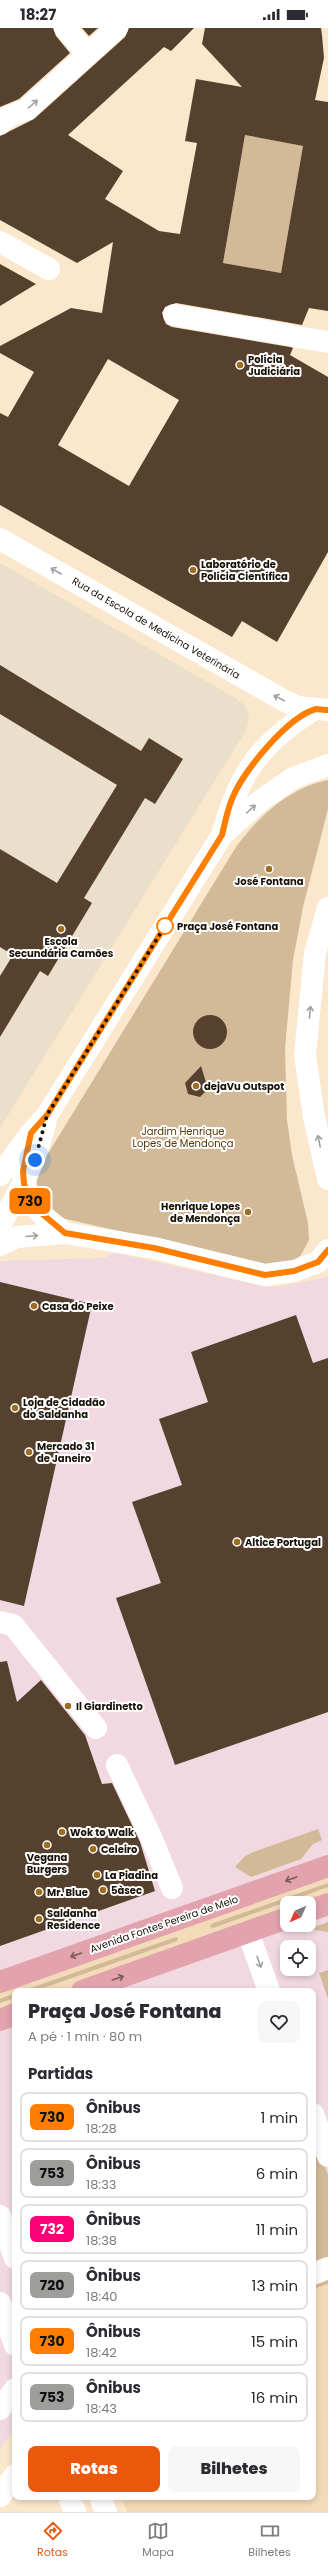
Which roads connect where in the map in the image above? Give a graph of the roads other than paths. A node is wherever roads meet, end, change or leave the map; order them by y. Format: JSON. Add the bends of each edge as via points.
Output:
{"nodes":[{"id":1,"x":64,"y":28,"type":"edge"},
{"id":2,"x":117,"y":28,"type":"edge"},
{"id":3,"x":88,"y":54,"type":"junction"},
{"id":4,"x":0,"y":124,"type":"edge"},
{"id":5,"x":0,"y":242,"type":"edge"},
{"id":6,"x":49,"y":269,"type":"dead end"},
{"id":7,"x":174,"y":315,"type":"dead end"},
{"id":8,"x":328,"y":342,"type":"edge"},
{"id":9,"x":0,"y":539,"type":"edge"},
{"id":10,"x":322,"y":710,"type":"edge"},
{"id":11,"x":328,"y":764,"type":"edge"},
{"id":12,"x":222,"y":835,"type":"junction"},
{"id":13,"x":328,"y":908,"type":"edge"},
{"id":14,"x":47,"y":1115,"type":"junction"},
{"id":15,"x":31,"y":1133,"type":"junction"},
{"id":16,"x":0,"y":1175,"type":"edge"},
{"id":17,"x":328,"y":1179,"type":"edge"},
{"id":18,"x":24,"y":1184,"type":"junction"},
{"id":19,"x":0,"y":1225,"type":"edge"},
{"id":20,"x":65,"y":1233,"type":"junction"},
{"id":21,"x":0,"y":1245,"type":"edge"},
{"id":22,"x":325,"y":1259,"type":"edge"},
{"id":23,"x":0,"y":1622,"type":"edge"},
{"id":24,"x":96,"y":1728,"type":"dead end"},
{"id":25,"x":117,"y":1765,"type":"dead end"},
{"id":26,"x":328,"y":1866,"type":"edge"},
{"id":27,"x":172,"y":1888,"type":"dead end"},
{"id":28,"x":328,"y":1904,"type":"edge"},
{"id":29,"x":316,"y":1908,"type":"edge"},
{"id":30,"x":280,"y":1921,"type":"edge"},
{"id":31,"x":248,"y":1932,"type":"junction"},
{"id":32,"x":0,"y":1982,"type":"edge"},
{"id":33,"x":90,"y":1988,"type":"edge"},
{"id":34,"x":268,"y":1988,"type":"edge"},
{"id":35,"x":12,"y":2015,"type":"edge"},
{"id":36,"x":0,"y":2020,"type":"edge"},
{"id":37,"x":316,"y":2122,"type":"edge"},
{"id":38,"x":328,"y":2156,"type":"edge"},
{"id":39,"x":0,"y":2216,"type":"edge"},
{"id":40,"x":12,"y":2250,"type":"edge"},
{"id":41,"x":328,"y":2268,"type":"edge"},
{"id":42,"x":316,"y":2273,"type":"edge"},
{"id":43,"x":0,"y":2303,"type":"edge"},
{"id":44,"x":12,"y":2337,"type":"edge"},
{"id":45,"x":12,"y":2392,"type":"edge"},
{"id":46,"x":0,"y":2409,"type":"edge"},
{"id":47,"x":12,"y":2479,"type":"edge"},
{"id":48,"x":0,"y":2496,"type":"edge"},
{"id":49,"x":70,"y":2500,"type":"edge"},
{"id":50,"x":101,"y":2500,"type":"edge"},
{"id":51,"x":75,"y":2512,"type":"edge"},
{"id":52,"x":106,"y":2512,"type":"edge"}],
"edges":[{"from":1,"to":3,"type":"street"},
{"from":2,"to":3,"type":"street"},
{"from":4,"to":3,"type":"street","one_way":true,"via":[[7,117],[26,110]]},
{"from":5,"to":6,"type":"street"},
{"from":7,"to":8,"type":"street"},
{"from":10,"to":9,"type":"street","name":"Rua da Escola de Medicina Veterinária","one_way":true,"via":[[298,707],[283,700]]},
{"from":10,"to":12,"type":"street","via":[[275,738],[245,773],[232,799]]},
{"from":12,"to":11,"type":"street","one_way":true,"via":[[260,801],[293,778]]},
{"from":12,"to":14,"type":"street"},
{"from":17,"to":13,"type":"street","one_way":true,"via":[[314,1117],[306,1055],[315,953]]},
{"from":14,"to":15,"type":"street"},
{"from":14,"to":18,"type":"street","via":[[40,1148]]},
{"from":15,"to":16,"type":"street"},
{"from":15,"to":18,"type":"street","via":[[23,1171]]},
{"from":18,"to":19,"type":"street"},
{"from":18,"to":20,"type":"street","via":[[34,1207]]},
{"from":21,"to":20,"type":"street","one_way":true,"via":[[17,1238]]},
{"from":20,"to":22,"type":"street","via":[[154,1248],[265,1275],[294,1271]]},
{"from":23,"to":24,"type":"street","via":[[13,1625]]},
{"from":25,"to":27,"type":"street"},
{"from":26,"to":32,"type":"main road","name":"Avenida Fontes Pereira de Melo","one_way":true},
{"from":28,"to":29,"type":"main road"},
{"from":30,"to":31,"type":"main road"},
{"from":33,"to":31,"type":"main road","one_way":true},
{"from":31,"to":34,"type":"street","one_way":true},
{"from":35,"to":36,"type":"main road"},
{"from":37,"to":38,"type":"street"},
{"from":39,"to":40,"type":"street"},
{"from":41,"to":42,"type":"street"},
{"from":43,"to":44,"type":"street"},
{"from":45,"to":46,"type":"street"},
{"from":47,"to":48,"type":"street"},
{"from":49,"to":51,"type":"street"},
{"from":50,"to":52,"type":"street"}]}
